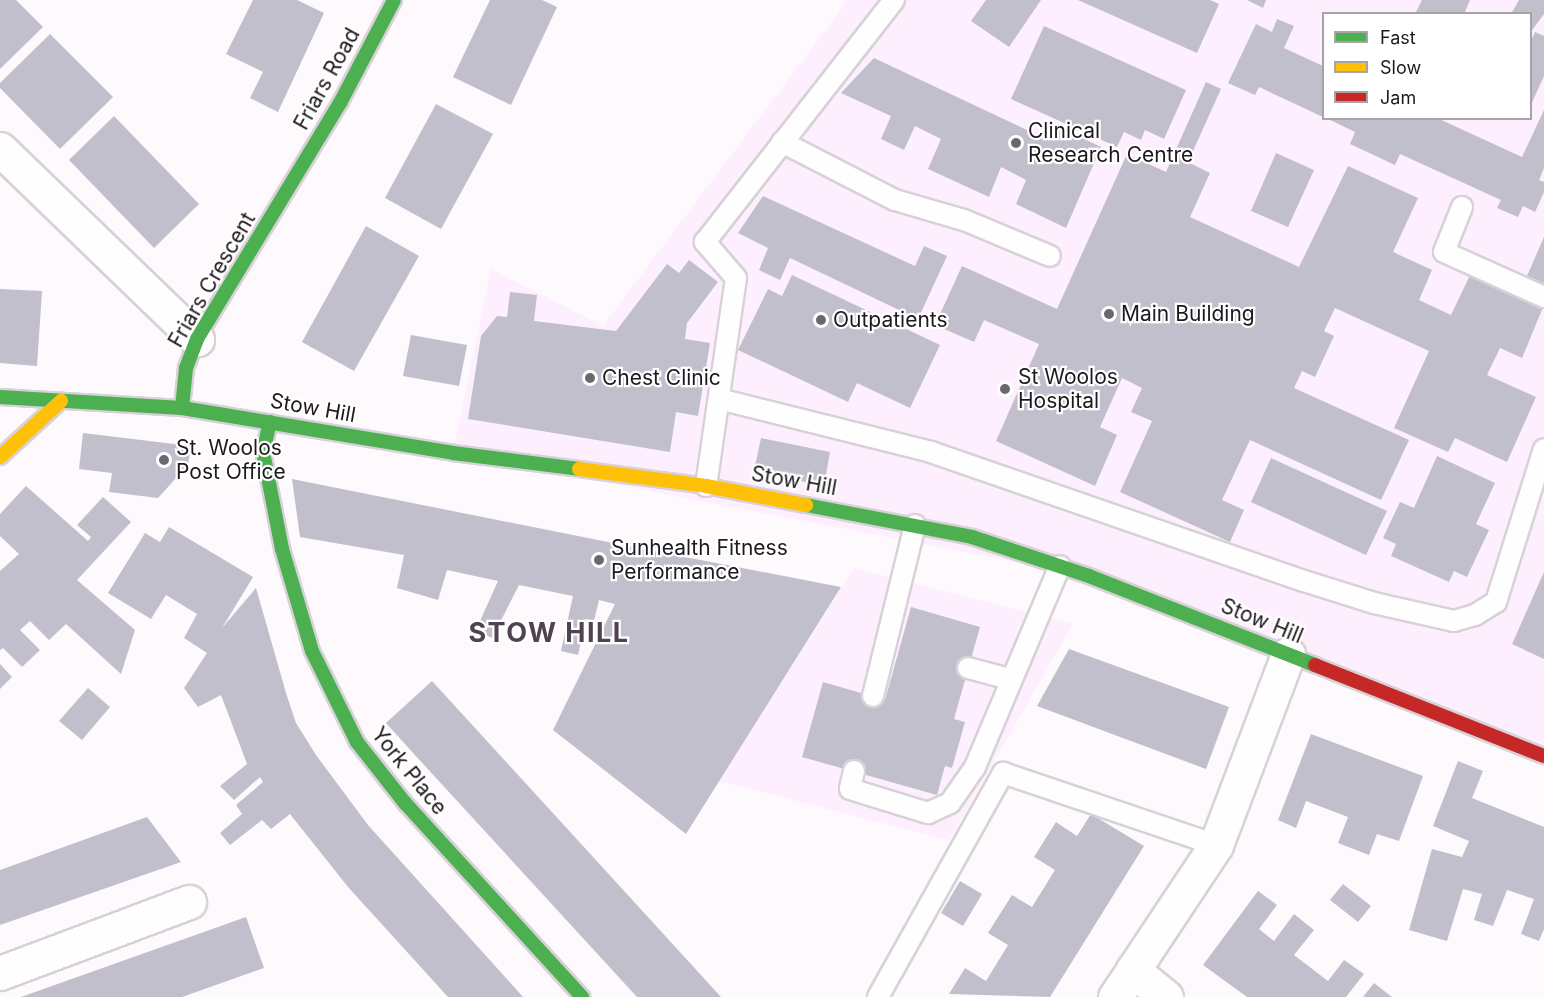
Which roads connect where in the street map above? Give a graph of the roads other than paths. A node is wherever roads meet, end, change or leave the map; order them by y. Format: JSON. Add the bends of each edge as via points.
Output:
{"nodes":[{"id":1,"x":393,"y":0,"type":"edge"},
{"id":2,"x":894,"y":0,"type":"edge"},
{"id":3,"x":782,"y":142,"type":"junction"},
{"id":4,"x":0,"y":149,"type":"edge"},
{"id":5,"x":295,"y":178,"type":"joint"},
{"id":6,"x":1462,"y":207,"type":"dead end"},
{"id":7,"x":1050,"y":256,"type":"dead end"},
{"id":8,"x":1544,"y":297,"type":"edge"},
{"id":9,"x":197,"y":339,"type":"junction"},
{"id":10,"x":0,"y":397,"type":"edge"},
{"id":11,"x":719,"y":399,"type":"junction"},
{"id":12,"x":61,"y":400,"type":"junction"},
{"id":13,"x":182,"y":408,"type":"junction"},
{"id":14,"x":270,"y":422,"type":"junction"},
{"id":15,"x":1544,"y":449,"type":"edge"},
{"id":16,"x":0,"y":457,"type":"edge"},
{"id":17,"x":706,"y":486,"type":"junction"},
{"id":18,"x":915,"y":525,"type":"junction"},
{"id":19,"x":1060,"y":566,"type":"junction"},
{"id":20,"x":1288,"y":654,"type":"junction"},
{"id":21,"x":968,"y":668,"type":"dead end"},
{"id":22,"x":1010,"y":679,"type":"junction"},
{"id":23,"x":873,"y":696,"type":"dead end"},
{"id":24,"x":1544,"y":756,"type":"edge"},
{"id":25,"x":854,"y":771,"type":"dead end"},
{"id":26,"x":1216,"y":845,"type":"junction"},
{"id":27,"x":189,"y":902,"type":"dead end"},
{"id":28,"x":1133,"y":970,"type":"junction"},
{"id":29,"x":0,"y":973,"type":"edge"},
{"id":30,"x":582,"y":997,"type":"edge"},
{"id":31,"x":878,"y":997,"type":"edge"},
{"id":32,"x":1115,"y":997,"type":"edge"},
{"id":33,"x":1166,"y":997,"type":"edge"}],
"edges":[{"from":1,"to":5,"type":"street","name":"Friars Road","via":[[340,103]]},
{"from":2,"to":3,"type":"lane"},
{"from":3,"to":7,"type":"lane","via":[[895,200],[964,220]]},
{"from":3,"to":11,"type":"lane","via":[[705,242],[736,279]]},
{"from":4,"to":9,"type":"street"},
{"from":5,"to":9,"type":"street","name":"Friars Crescent"},
{"from":6,"to":8,"type":"lane","via":[[1444,252]]},
{"from":9,"to":13,"type":"street","name":"Friars Crescent","via":[[186,368]]},
{"from":10,"to":12,"type":"street","name":"Stow Hill"},
{"from":11,"to":15,"type":"lane","via":[[930,452],[1301,580],[1374,603],[1454,621],[1475,615],[1496,602]]},
{"from":11,"to":17,"type":"lane"},
{"from":12,"to":13,"type":"street","name":"Stow Hill"},
{"from":12,"to":16,"type":"street"},
{"from":13,"to":14,"type":"street","name":"Stow Hill"},
{"from":14,"to":17,"type":"street","name":"Stow Hill","via":[[453,453]]},
{"from":14,"to":30,"type":"street","name":"York Place","via":[[263,452],[282,549],[312,651],[357,742],[405,803]]},
{"from":17,"to":18,"type":"street","name":"Stow Hill"},
{"from":18,"to":19,"type":"street","name":"Stow Hill","via":[[972,537]]},
{"from":18,"to":23,"type":"lane","via":[[892,649]]},
{"from":19,"to":20,"type":"street","name":"Stow Hill"},
{"from":19,"to":22,"type":"lane"},
{"from":20,"to":24,"type":"street","name":"Stow Hill"},
{"from":20,"to":26,"type":"street"},
{"from":21,"to":22,"type":"lane"},
{"from":22,"to":25,"type":"lane","via":[[975,767],[950,802],[928,813],[850,789]]},
{"from":26,"to":28,"type":"street"},
{"from":26,"to":31,"type":"lane","via":[[1003,772]]},
{"from":27,"to":29,"type":"street"},
{"from":28,"to":32,"type":"street"},
{"from":28,"to":33,"type":"street"}]}
